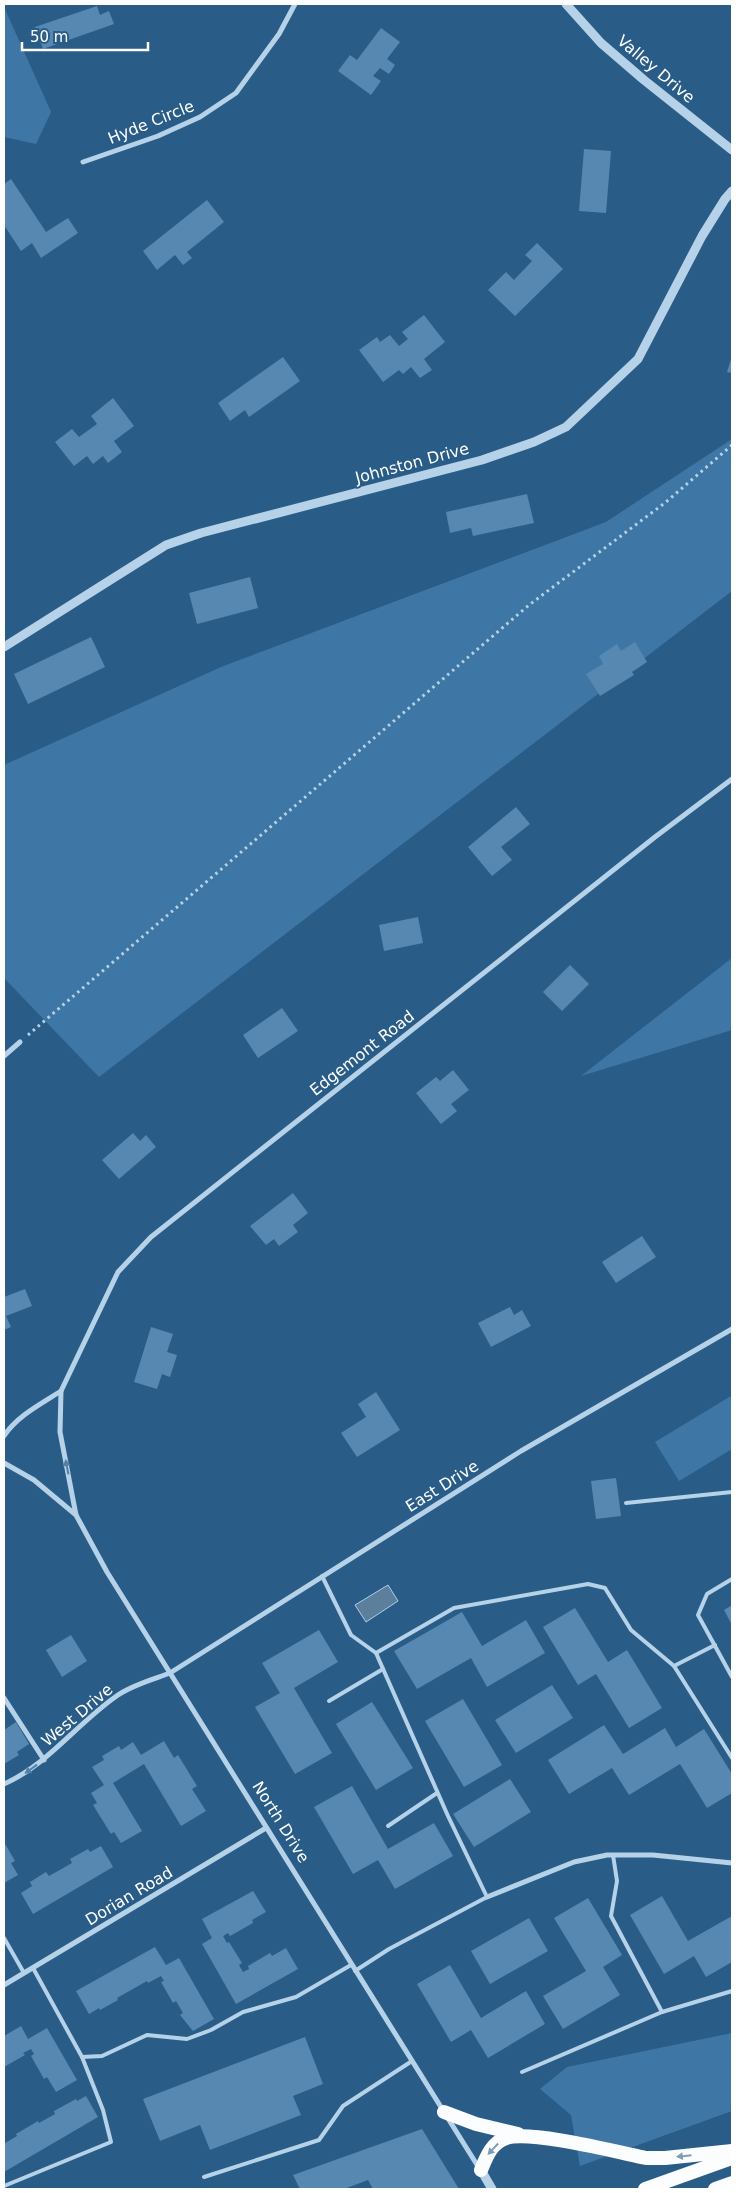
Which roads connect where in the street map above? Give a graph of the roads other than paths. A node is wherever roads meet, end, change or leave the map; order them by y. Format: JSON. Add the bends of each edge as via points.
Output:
{"nodes":[{"id":1,"x":295,"y":4,"type":"edge"},
{"id":2,"x":566,"y":4,"type":"edge"},
{"id":3,"x":732,"y":150,"type":"edge"},
{"id":4,"x":83,"y":162,"type":"dead end"},
{"id":5,"x":732,"y":192,"type":"edge"},
{"id":6,"x":6,"y":643,"type":"edge"},
{"id":7,"x":732,"y":778,"type":"edge"},
{"id":8,"x":20,"y":1042,"type":"road end"},
{"id":9,"x":4,"y":1056,"type":"edge"},
{"id":10,"x":732,"y":1329,"type":"edge"},
{"id":11,"x":61,"y":1392,"type":"junction"},
{"id":12,"x":4,"y":1436,"type":"edge"},
{"id":13,"x":4,"y":1463,"type":"edge"},
{"id":14,"x":732,"y":1492,"type":"edge"},
{"id":15,"x":626,"y":1503,"type":"dead end"},
{"id":16,"x":76,"y":1515,"type":"junction"},
{"id":17,"x":322,"y":1576,"type":"junction"},
{"id":18,"x":732,"y":1579,"type":"edge"},
{"id":19,"x":714,"y":1645,"type":"junction"},
{"id":20,"x":376,"y":1653,"type":"junction"},
{"id":21,"x":674,"y":1666,"type":"junction"},
{"id":22,"x":383,"y":1669,"type":"junction"},
{"id":23,"x":170,"y":1673,"type":"junction"},
{"id":24,"x":732,"y":1677,"type":"edge"},
{"id":25,"x":4,"y":1698,"type":"edge"},
{"id":26,"x":329,"y":1701,"type":"dead end"},
{"id":27,"x":732,"y":1758,"type":"edge"},
{"id":28,"x":44,"y":1760,"type":"junction"},
{"id":29,"x":4,"y":1784,"type":"edge"},
{"id":30,"x":437,"y":1793,"type":"junction"},
{"id":31,"x":388,"y":1826,"type":"dead end"},
{"id":32,"x":266,"y":1828,"type":"junction"},
{"id":33,"x":613,"y":1855,"type":"junction"},
{"id":34,"x":732,"y":1863,"type":"edge"},
{"id":35,"x":487,"y":1897,"type":"junction"},
{"id":36,"x":4,"y":1938,"type":"edge"},
{"id":37,"x":352,"y":1965,"type":"junction"},
{"id":38,"x":32,"y":1968,"type":"junction"},
{"id":39,"x":355,"y":1971,"type":"junction"},
{"id":40,"x":24,"y":1973,"type":"junction"},
{"id":41,"x":4,"y":1985,"type":"edge"},
{"id":42,"x":732,"y":1990,"type":"edge"},
{"id":43,"x":662,"y":2012,"type":"junction"},
{"id":44,"x":82,"y":2057,"type":"junction"},
{"id":45,"x":412,"y":2061,"type":"junction"},
{"id":46,"x":522,"y":2072,"type":"dead end"},
{"id":47,"x":444,"y":2112,"type":"junction"},
{"id":48,"x":526,"y":2136,"type":"junction"},
{"id":49,"x":732,"y":2151,"type":"edge"},
{"id":50,"x":732,"y":2158,"type":"edge"},
{"id":51,"x":481,"y":2170,"type":"junction"},
{"id":52,"x":204,"y":2177,"type":"dead end"},
{"id":53,"x":732,"y":2183,"type":"edge"},
{"id":54,"x":4,"y":2186,"type":"edge"},
{"id":55,"x":492,"y":2189,"type":"edge"},
{"id":56,"x":645,"y":2189,"type":"edge"},
{"id":57,"x":715,"y":2189,"type":"edge"}],
"edges":[{"from":1,"to":4,"type":"street","name":"Hyde Circle","via":[[279,34],[236,93],[200,117],[158,136]]},
{"from":2,"to":3,"type":"street","name":"Valley Drive","via":[[602,43]]},
{"from":5,"to":6,"type":"street","name":"Johnston Drive","via":[[702,236],[638,359],[566,427],[482,460],[166,545]]},
{"from":7,"to":11,"type":"street","name":"Edgemont Road","via":[[151,1237],[118,1272]]},
{"from":8,"to":9,"type":"street"},
{"from":10,"to":17,"type":"street","name":"East Drive","via":[[521,1451]]},
{"from":11,"to":12,"type":"street","via":[[29,1412]]},
{"from":16,"to":11,"type":"street","name":"Edgemont Road","one_way":true,"via":[[60,1432]]},
{"from":13,"to":16,"type":"street","name":"North Drive","via":[[34,1480]]},
{"from":14,"to":15,"type":"lane"},
{"from":16,"to":23,"type":"street","name":"North Drive","via":[[107,1572]]},
{"from":17,"to":20,"type":"lane","via":[[351,1634]]},
{"from":17,"to":23,"type":"street","name":"East Drive"},
{"from":18,"to":19,"type":"lane","via":[[707,1594],[698,1615]]},
{"from":19,"to":21,"type":"lane"},
{"from":19,"to":24,"type":"lane"},
{"from":20,"to":21,"type":"lane","via":[[454,1608],[588,1584],[605,1588],[631,1630]]},
{"from":20,"to":22,"type":"lane"},
{"from":21,"to":27,"type":"lane"},
{"from":22,"to":26,"type":"lane"},
{"from":22,"to":30,"type":"lane"},
{"from":23,"to":28,"type":"street","name":"West Drive","via":[[119,1694]]},
{"from":23,"to":32,"type":"street","name":"North Drive"},
{"from":25,"to":28,"type":"street"},
{"from":28,"to":29,"type":"street","name":"West Drive","one_way":true},
{"from":30,"to":31,"type":"lane"},
{"from":30,"to":35,"type":"lane"},
{"from":32,"to":37,"type":"street","name":"North Drive"},
{"from":32,"to":38,"type":"street","name":"Dorian Road"},
{"from":33,"to":34,"type":"street","via":[[653,1855]]},
{"from":33,"to":35,"type":"street","via":[[574,1862]]},
{"from":33,"to":43,"type":"lane","via":[[617,1881],[611,1916]]},
{"from":35,"to":39,"type":"lane","via":[[389,1949]]},
{"from":36,"to":40,"type":"lane"},
{"from":37,"to":39,"type":"street","name":"North Drive"},
{"from":37,"to":44,"type":"lane","via":[[296,1997],[243,2012],[187,2039],[147,2035],[102,2056]]},
{"from":38,"to":40,"type":"street","name":"Dorian Road"},
{"from":38,"to":44,"type":"lane"},
{"from":39,"to":45,"type":"street","name":"North Drive"},
{"from":40,"to":41,"type":"street","name":"Dorian Road"},
{"from":42,"to":43,"type":"lane"},
{"from":43,"to":46,"type":"lane"},
{"from":44,"to":54,"type":"lane","via":[[103,2110],[111,2142]]},
{"from":45,"to":47,"type":"street","name":"North Drive"},
{"from":45,"to":52,"type":"lane","via":[[343,2106],[319,2140]]},
{"from":47,"to":48,"type":"highway","via":[[476,2124]]},
{"from":47,"to":51,"type":"street","name":"North Drive"},
{"from":49,"to":48,"type":"highway","one_way":true,"via":[[646,2158]]},
{"from":48,"to":51,"type":"highway","one_way":true,"via":[[505,2138],[498,2143],[488,2154]]},
{"from":50,"to":56,"type":"highway"},
{"from":51,"to":55,"type":"street","name":"North Drive"},
{"from":53,"to":57,"type":"highway"}]}
